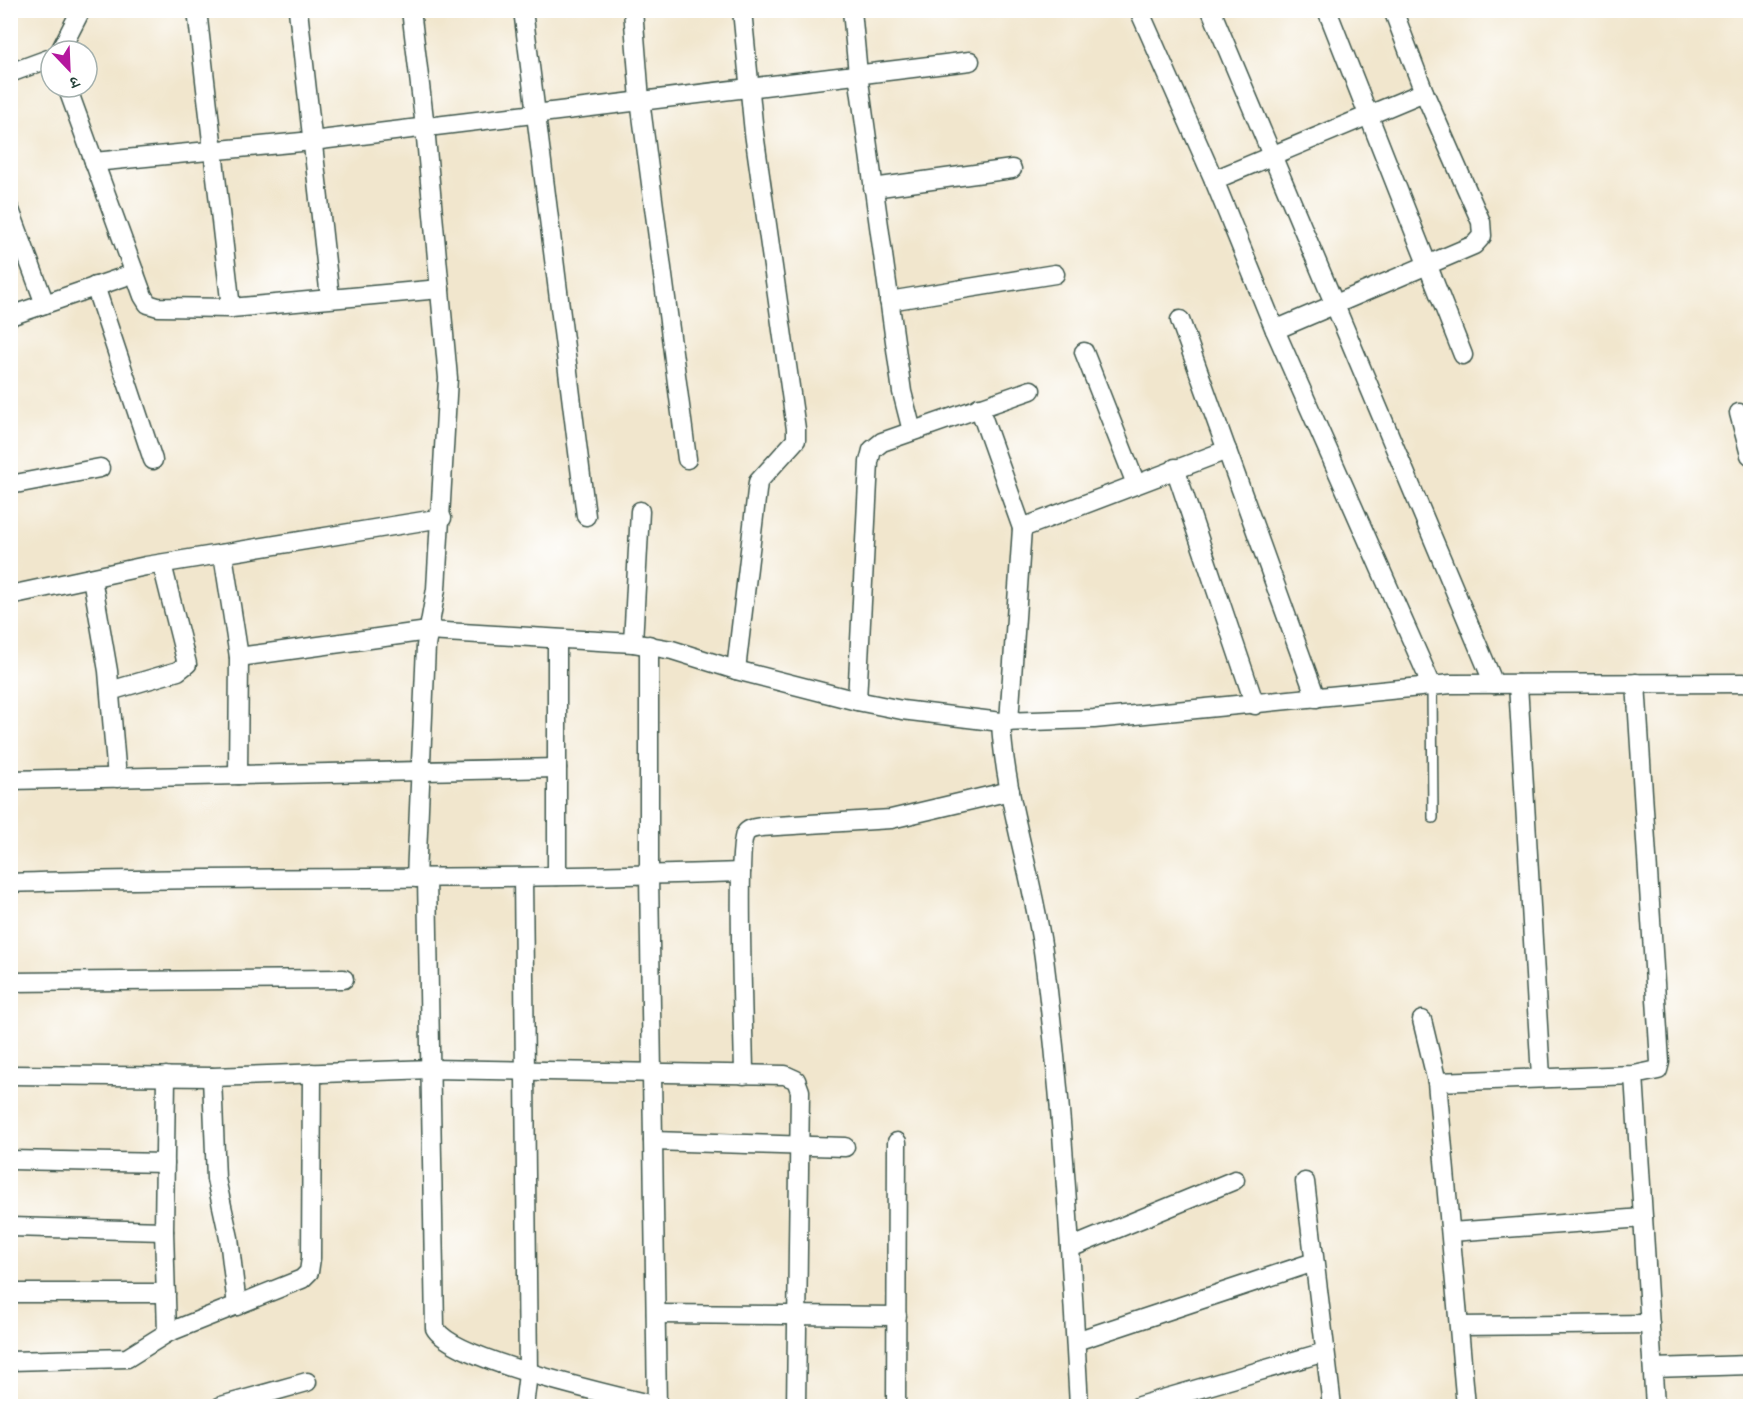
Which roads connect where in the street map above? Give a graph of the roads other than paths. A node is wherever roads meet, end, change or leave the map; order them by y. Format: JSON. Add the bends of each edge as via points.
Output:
{"nodes":[{"id":1,"x":81,"y":10,"type":"edge"},
{"id":2,"x":197,"y":10,"type":"edge"},
{"id":3,"x":298,"y":10,"type":"edge"},
{"id":4,"x":411,"y":10,"type":"edge"},
{"id":5,"x":523,"y":10,"type":"edge"},
{"id":6,"x":633,"y":10,"type":"edge"},
{"id":7,"x":742,"y":10,"type":"edge"},
{"id":8,"x":852,"y":10,"type":"edge"},
{"id":9,"x":1139,"y":10,"type":"edge"},
{"id":10,"x":1210,"y":10,"type":"edge"},
{"id":11,"x":1327,"y":10,"type":"edge"},
{"id":12,"x":1393,"y":10,"type":"edge"},
{"id":13,"x":66,"y":39,"type":"edge"},
{"id":14,"x":970,"y":61,"type":"dead end"},
{"id":15,"x":39,"y":62,"type":"edge"},
{"id":16,"x":10,"y":72,"type":"edge"},
{"id":17,"x":858,"y":74,"type":"junction"},
{"id":18,"x":750,"y":87,"type":"junction"},
{"id":19,"x":1424,"y":92,"type":"junction"},
{"id":20,"x":71,"y":99,"type":"edge"},
{"id":21,"x":640,"y":100,"type":"junction"},
{"id":22,"x":534,"y":113,"type":"junction"},
{"id":23,"x":1367,"y":116,"type":"junction"},
{"id":24,"x":426,"y":127,"type":"junction"},
{"id":25,"x":312,"y":141,"type":"junction"},
{"id":26,"x":213,"y":152,"type":"junction"},
{"id":27,"x":1271,"y":156,"type":"junction"},
{"id":28,"x":94,"y":162,"type":"junction"},
{"id":29,"x":1012,"y":169,"type":"dead end"},
{"id":30,"x":1214,"y":180,"type":"junction"},
{"id":31,"x":873,"y":188,"type":"junction"},
{"id":32,"x":10,"y":210,"type":"edge"},
{"id":33,"x":1427,"y":264,"type":"junction"},
{"id":34,"x":135,"y":273,"type":"junction"},
{"id":35,"x":1055,"y":274,"type":"dead end"},
{"id":36,"x":95,"y":286,"type":"junction"},
{"id":37,"x":440,"y":289,"type":"junction"},
{"id":38,"x":330,"y":297,"type":"junction"},
{"id":39,"x":889,"y":301,"type":"junction"},
{"id":40,"x":45,"y":304,"type":"junction"},
{"id":41,"x":1336,"y":306,"type":"junction"},
{"id":42,"x":231,"y":308,"type":"junction"},
{"id":43,"x":10,"y":316,"type":"edge"},
{"id":44,"x":1180,"y":320,"type":"dead end"},
{"id":45,"x":1275,"y":330,"type":"junction"},
{"id":46,"x":1084,"y":352,"type":"dead end"},
{"id":47,"x":1463,"y":355,"type":"dead end"},
{"id":48,"x":1031,"y":390,"type":"dead end"},
{"id":49,"x":979,"y":407,"type":"junction"},
{"id":50,"x":1739,"y":413,"type":"dead end"},
{"id":51,"x":912,"y":431,"type":"junction"},
{"id":52,"x":1227,"y":450,"type":"junction"},
{"id":53,"x":1750,"y":455,"type":"edge"},
{"id":54,"x":687,"y":459,"type":"dead end"},
{"id":55,"x":153,"y":460,"type":"dead end"},
{"id":56,"x":100,"y":468,"type":"dead end"},
{"id":57,"x":1175,"y":468,"type":"junction"},
{"id":58,"x":1136,"y":484,"type":"junction"},
{"id":59,"x":10,"y":485,"type":"edge"},
{"id":60,"x":640,"y":511,"type":"dead end"},
{"id":61,"x":586,"y":516,"type":"dead end"},
{"id":62,"x":442,"y":518,"type":"junction"},
{"id":63,"x":1022,"y":528,"type":"junction"},
{"id":64,"x":223,"y":554,"type":"junction"},
{"id":65,"x":162,"y":564,"type":"junction"},
{"id":66,"x":92,"y":578,"type":"junction"},
{"id":67,"x":10,"y":596,"type":"edge"},
{"id":68,"x":428,"y":631,"type":"junction"},
{"id":69,"x":556,"y":639,"type":"junction"},
{"id":70,"x":641,"y":644,"type":"junction"},
{"id":71,"x":239,"y":657,"type":"junction"},
{"id":72,"x":736,"y":670,"type":"junction"},
{"id":73,"x":1636,"y":683,"type":"junction"},
{"id":74,"x":1750,"y":683,"type":"edge"},
{"id":75,"x":1494,"y":684,"type":"junction"},
{"id":76,"x":1518,"y":684,"type":"junction"},
{"id":77,"x":1432,"y":686,"type":"junction"},
{"id":78,"x":110,"y":691,"type":"junction"},
{"id":79,"x":1316,"y":698,"type":"junction"},
{"id":80,"x":858,"y":701,"type":"junction"},
{"id":81,"x":1255,"y":705,"type":"junction"},
{"id":82,"x":1005,"y":722,"type":"junction"},
{"id":83,"x":557,"y":768,"type":"junction"},
{"id":84,"x":420,"y":771,"type":"junction"},
{"id":85,"x":238,"y":775,"type":"junction"},
{"id":86,"x":117,"y":778,"type":"junction"},
{"id":87,"x":10,"y":780,"type":"edge"},
{"id":88,"x":1010,"y":791,"type":"junction"},
{"id":89,"x":1433,"y":818,"type":"dead end"},
{"id":90,"x":741,"y":872,"type":"junction"},
{"id":91,"x":649,"y":875,"type":"junction"},
{"id":92,"x":557,"y":876,"type":"junction"},
{"id":93,"x":523,"y":877,"type":"junction"},
{"id":94,"x":421,"y":878,"type":"junction"},
{"id":95,"x":10,"y":883,"type":"edge"},
{"id":96,"x":344,"y":979,"type":"dead end"},
{"id":97,"x":10,"y":982,"type":"edge"},
{"id":98,"x":1422,"y":1020,"type":"dead end"},
{"id":99,"x":431,"y":1070,"type":"junction"},
{"id":100,"x":524,"y":1072,"type":"junction"},
{"id":101,"x":312,"y":1073,"type":"junction"},
{"id":102,"x":652,"y":1073,"type":"junction"},
{"id":103,"x":744,"y":1074,"type":"junction"},
{"id":104,"x":10,"y":1075,"type":"edge"},
{"id":105,"x":1634,"y":1075,"type":"junction"},
{"id":106,"x":166,"y":1076,"type":"junction"},
{"id":107,"x":212,"y":1077,"type":"junction"},
{"id":108,"x":1540,"y":1077,"type":"junction"},
{"id":109,"x":1437,"y":1082,"type":"junction"},
{"id":110,"x":653,"y":1141,"type":"junction"},
{"id":111,"x":897,"y":1143,"type":"dead end"},
{"id":112,"x":799,"y":1147,"type":"junction"},
{"id":113,"x":845,"y":1147,"type":"dead end"},
{"id":114,"x":10,"y":1160,"type":"edge"},
{"id":115,"x":165,"y":1163,"type":"junction"},
{"id":116,"x":1235,"y":1180,"type":"dead end"},
{"id":117,"x":1305,"y":1182,"type":"dead end"},
{"id":118,"x":1643,"y":1218,"type":"junction"},
{"id":119,"x":10,"y":1227,"type":"edge"},
{"id":120,"x":164,"y":1231,"type":"junction"},
{"id":121,"x":1451,"y":1232,"type":"junction"},
{"id":122,"x":1071,"y":1248,"type":"junction"},
{"id":123,"x":1314,"y":1262,"type":"junction"},
{"id":124,"x":10,"y":1293,"type":"edge"},
{"id":125,"x":166,"y":1293,"type":"junction"},
{"id":126,"x":237,"y":1306,"type":"junction"},
{"id":127,"x":656,"y":1314,"type":"junction"},
{"id":128,"x":797,"y":1316,"type":"junction"},
{"id":129,"x":897,"y":1316,"type":"junction"},
{"id":130,"x":1650,"y":1324,"type":"junction"},
{"id":131,"x":1460,"y":1326,"type":"junction"},
{"id":132,"x":166,"y":1333,"type":"junction"},
{"id":133,"x":1076,"y":1341,"type":"junction"},
{"id":134,"x":1325,"y":1352,"type":"junction"},
{"id":135,"x":10,"y":1361,"type":"edge"},
{"id":136,"x":1750,"y":1365,"type":"edge"},
{"id":137,"x":1653,"y":1368,"type":"junction"},
{"id":138,"x":528,"y":1374,"type":"junction"},
{"id":139,"x":308,"y":1382,"type":"dead end"},
{"id":140,"x":657,"y":1406,"type":"edge"},
{"id":141,"x":221,"y":1407,"type":"edge"},
{"id":142,"x":524,"y":1407,"type":"edge"},
{"id":143,"x":796,"y":1407,"type":"edge"},
{"id":144,"x":896,"y":1407,"type":"edge"},
{"id":145,"x":1079,"y":1407,"type":"edge"},
{"id":146,"x":1139,"y":1407,"type":"edge"},
{"id":147,"x":1332,"y":1407,"type":"edge"},
{"id":148,"x":1466,"y":1407,"type":"edge"},
{"id":149,"x":1655,"y":1407,"type":"edge"}],
"edges":[{"from":1,"to":13,"type":"street"},
{"from":2,"to":26,"type":"street"},
{"from":3,"to":25,"type":"street"},
{"from":4,"to":24,"type":"street"},
{"from":5,"to":22,"type":"street"},
{"from":6,"to":21,"type":"street"},
{"from":7,"to":18,"type":"street"},
{"from":8,"to":17,"type":"street"},
{"from":9,"to":30,"type":"street"},
{"from":10,"to":27,"type":"street"},
{"from":11,"to":23,"type":"street"},
{"from":12,"to":19,"type":"street"},
{"from":14,"to":17,"type":"street"},
{"from":15,"to":16,"type":"street"},
{"from":17,"to":18,"type":"street"},
{"from":17,"to":31,"type":"street"},
{"from":18,"to":21,"type":"street"},
{"from":18,"to":72,"type":"street","via":[[796,440],[758,482]]},
{"from":19,"to":23,"type":"street"},
{"from":19,"to":33,"type":"street","via":[[1481,222],[1482,236],[1474,245]]},
{"from":20,"to":28,"type":"street"},
{"from":21,"to":22,"type":"street"},
{"from":21,"to":54,"type":"street"},
{"from":22,"to":24,"type":"street"},
{"from":22,"to":61,"type":"street"},
{"from":23,"to":27,"type":"street"},
{"from":23,"to":33,"type":"street"},
{"from":24,"to":25,"type":"street"},
{"from":24,"to":37,"type":"street"},
{"from":25,"to":26,"type":"street"},
{"from":25,"to":38,"type":"street"},
{"from":26,"to":28,"type":"street"},
{"from":26,"to":42,"type":"street"},
{"from":27,"to":30,"type":"street"},
{"from":27,"to":41,"type":"street"},
{"from":28,"to":34,"type":"street"},
{"from":29,"to":31,"type":"street"},
{"from":30,"to":45,"type":"street"},
{"from":31,"to":39,"type":"street"},
{"from":32,"to":40,"type":"street"},
{"from":33,"to":41,"type":"street"},
{"from":33,"to":47,"type":"street"},
{"from":34,"to":36,"type":"street"},
{"from":34,"to":42,"type":"street","via":[[148,304]]},
{"from":35,"to":39,"type":"street"},
{"from":36,"to":40,"type":"street"},
{"from":36,"to":55,"type":"street"},
{"from":37,"to":38,"type":"street"},
{"from":37,"to":62,"type":"street","via":[[448,378]]},
{"from":38,"to":42,"type":"street"},
{"from":39,"to":51,"type":"street","via":[[902,392]]},
{"from":40,"to":43,"type":"street"},
{"from":41,"to":45,"type":"street"},
{"from":41,"to":75,"type":"street"},
{"from":44,"to":52,"type":"street"},
{"from":45,"to":77,"type":"street"},
{"from":46,"to":58,"type":"street"},
{"from":48,"to":49,"type":"street"},
{"from":49,"to":51,"type":"street"},
{"from":49,"to":63,"type":"street"},
{"from":50,"to":53,"type":"street"},
{"from":51,"to":80,"type":"street","via":[[882,442],[872,450],[869,462]]},
{"from":52,"to":57,"type":"street"},
{"from":52,"to":79,"type":"street"},
{"from":56,"to":59,"type":"street"},
{"from":57,"to":58,"type":"street"},
{"from":57,"to":81,"type":"street"},
{"from":58,"to":63,"type":"street"},
{"from":60,"to":70,"type":"street"},
{"from":62,"to":64,"type":"street"},
{"from":62,"to":68,"type":"street"},
{"from":63,"to":82,"type":"street"},
{"from":64,"to":65,"type":"street"},
{"from":64,"to":71,"type":"street"},
{"from":65,"to":66,"type":"street"},
{"from":65,"to":78,"type":"street","via":[[187,664],[178,671]]},
{"from":66,"to":67,"type":"street"},
{"from":66,"to":78,"type":"street"},
{"from":68,"to":69,"type":"street"},
{"from":68,"to":71,"type":"street"},
{"from":68,"to":84,"type":"street"},
{"from":69,"to":70,"type":"street"},
{"from":69,"to":83,"type":"street"},
{"from":70,"to":72,"type":"street"},
{"from":70,"to":91,"type":"street"},
{"from":71,"to":85,"type":"street"},
{"from":72,"to":80,"type":"street"},
{"from":73,"to":74,"type":"street"},
{"from":73,"to":76,"type":"street"},
{"from":73,"to":105,"type":"street","via":[[1660,1062],[1658,1070]]},
{"from":75,"to":76,"type":"street"},
{"from":75,"to":77,"type":"street"},
{"from":76,"to":108,"type":"street"},
{"from":77,"to":79,"type":"street"},
{"from":77,"to":89,"type":"lane"},
{"from":78,"to":86,"type":"street"},
{"from":79,"to":81,"type":"street"},
{"from":80,"to":82,"type":"street"},
{"from":81,"to":82,"type":"street","via":[[1094,719]]},
{"from":82,"to":88,"type":"street","via":[[1004,765]]},
{"from":83,"to":84,"type":"street"},
{"from":83,"to":92,"type":"street"},
{"from":84,"to":85,"type":"street"},
{"from":84,"to":94,"type":"street"},
{"from":85,"to":86,"type":"street"},
{"from":86,"to":87,"type":"street"},
{"from":88,"to":90,"type":"street","via":[[891,819],[750,829],[744,835]]},
{"from":88,"to":122,"type":"street","via":[[1044,956]]},
{"from":90,"to":91,"type":"street"},
{"from":90,"to":103,"type":"street"},
{"from":91,"to":92,"type":"street"},
{"from":91,"to":102,"type":"street"},
{"from":92,"to":93,"type":"street"},
{"from":93,"to":94,"type":"street"},
{"from":93,"to":100,"type":"street"},
{"from":94,"to":95,"type":"street"},
{"from":94,"to":99,"type":"street"},
{"from":96,"to":97,"type":"street"},
{"from":98,"to":109,"type":"street"},
{"from":99,"to":100,"type":"street"},
{"from":99,"to":101,"type":"street"},
{"from":99,"to":138,"type":"street","via":[[435,1328],[446,1341]]},
{"from":100,"to":102,"type":"street"},
{"from":100,"to":138,"type":"street"},
{"from":101,"to":107,"type":"street"},
{"from":101,"to":126,"type":"street","via":[[309,1272],[294,1284]]},
{"from":102,"to":103,"type":"street"},
{"from":102,"to":110,"type":"street"},
{"from":103,"to":112,"type":"street","via":[[785,1075],[796,1080],[800,1091]]},
{"from":104,"to":106,"type":"street"},
{"from":105,"to":108,"type":"street"},
{"from":105,"to":118,"type":"street"},
{"from":106,"to":107,"type":"street"},
{"from":106,"to":115,"type":"street"},
{"from":107,"to":126,"type":"street","via":[[216,1179],[229,1239]]},
{"from":108,"to":109,"type":"street"},
{"from":109,"to":121,"type":"street"},
{"from":110,"to":112,"type":"street"},
{"from":110,"to":127,"type":"street"},
{"from":111,"to":129,"type":"street"},
{"from":112,"to":113,"type":"street"},
{"from":112,"to":128,"type":"street"},
{"from":114,"to":115,"type":"street"},
{"from":115,"to":120,"type":"street"},
{"from":116,"to":122,"type":"street"},
{"from":117,"to":123,"type":"street"},
{"from":118,"to":121,"type":"street"},
{"from":118,"to":130,"type":"street"},
{"from":119,"to":120,"type":"street"},
{"from":120,"to":125,"type":"street"},
{"from":121,"to":131,"type":"street"},
{"from":122,"to":133,"type":"street"},
{"from":123,"to":133,"type":"street"},
{"from":123,"to":134,"type":"street"},
{"from":124,"to":125,"type":"street"},
{"from":125,"to":132,"type":"street"},
{"from":126,"to":132,"type":"street"},
{"from":127,"to":128,"type":"street"},
{"from":127,"to":140,"type":"street"},
{"from":128,"to":129,"type":"street"},
{"from":128,"to":143,"type":"street"},
{"from":129,"to":144,"type":"street"},
{"from":130,"to":131,"type":"street"},
{"from":130,"to":137,"type":"street"},
{"from":131,"to":148,"type":"street"},
{"from":132,"to":135,"type":"street","via":[[127,1358],[116,1360]]},
{"from":133,"to":145,"type":"street"},
{"from":134,"to":146,"type":"street"},
{"from":134,"to":147,"type":"street"},
{"from":136,"to":137,"type":"street"},
{"from":137,"to":149,"type":"street"},
{"from":138,"to":140,"type":"street"},
{"from":138,"to":142,"type":"street"},
{"from":139,"to":141,"type":"street"}]}
